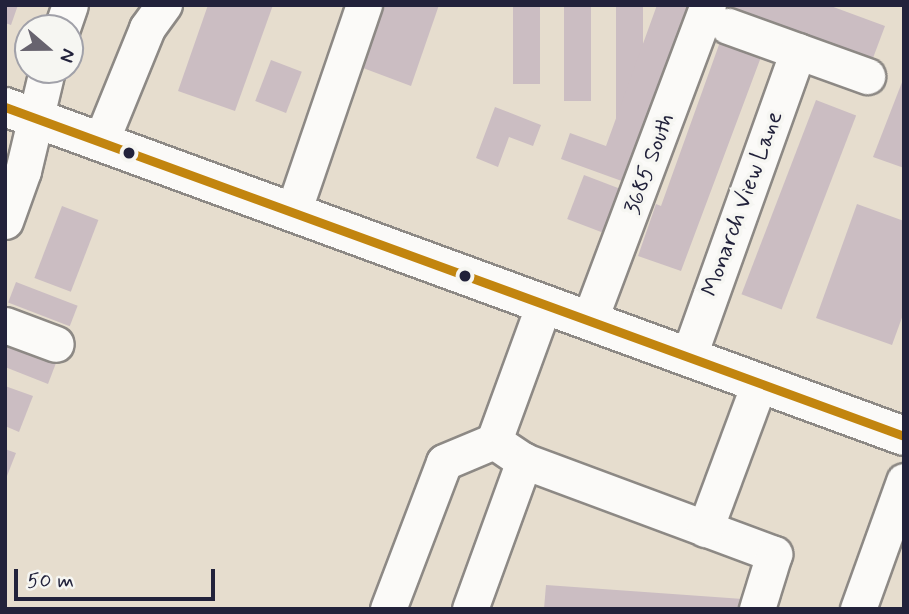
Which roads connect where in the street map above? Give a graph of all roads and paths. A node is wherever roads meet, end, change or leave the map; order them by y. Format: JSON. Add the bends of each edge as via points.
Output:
{"nodes":[{"id":1,"x":164,"y":5,"type":"edge"},
{"id":2,"x":364,"y":5,"type":"edge"},
{"id":3,"x":718,"y":15,"type":"edge"},
{"id":4,"x":798,"y":51,"type":"junction"},
{"id":5,"x":867,"y":76,"type":"dead end"},
{"id":6,"x":38,"y":84,"type":"edge"},
{"id":7,"x":20,"y":112,"type":"edge"},
{"id":8,"x":101,"y":141,"type":"junction"},
{"id":9,"x":293,"y":212,"type":"junction"},
{"id":10,"x":5,"y":221,"type":"edge"},
{"id":11,"x":544,"y":304,"type":"junction"},
{"id":12,"x":589,"y":321,"type":"junction"},
{"id":13,"x":5,"y":325,"type":"edge"},
{"id":14,"x":56,"y":344,"type":"dead end"},
{"id":15,"x":688,"y":358,"type":"junction"},
{"id":16,"x":759,"y":384,"type":"junction"},
{"id":17,"x":904,"y":436,"type":"edge"},
{"id":18,"x":494,"y":441,"type":"junction"},
{"id":19,"x":524,"y":461,"type":"junction"},
{"id":20,"x":904,"y":481,"type":"edge"},
{"id":21,"x":705,"y":529,"type":"junction"},
{"id":22,"x":388,"y":609,"type":"edge"},
{"id":23,"x":470,"y":609,"type":"edge"},
{"id":24,"x":757,"y":609,"type":"edge"},
{"id":25,"x":858,"y":609,"type":"edge"}],
"edges":[{"from":1,"to":8,"type":"street","via":[[147,28]]},
{"from":2,"to":9,"type":"street"},
{"from":3,"to":4,"type":"street"},
{"from":3,"to":12,"type":"street","name":"3685 South"},
{"from":4,"to":5,"type":"street"},
{"from":4,"to":15,"type":"street","name":"Monarch View Lane"},
{"from":6,"to":7,"type":"street"},
{"from":7,"to":8,"type":"main road"},
{"from":7,"to":10,"type":"street","via":[[23,172]]},
{"from":8,"to":9,"type":"main road"},
{"from":9,"to":11,"type":"main road"},
{"from":11,"to":12,"type":"main road"},
{"from":11,"to":18,"type":"street"},
{"from":12,"to":15,"type":"main road"},
{"from":13,"to":14,"type":"street"},
{"from":15,"to":16,"type":"main road"},
{"from":16,"to":17,"type":"main road"},
{"from":16,"to":21,"type":"street"},
{"from":18,"to":19,"type":"street"},
{"from":18,"to":22,"type":"street","via":[[444,462]]},
{"from":19,"to":21,"type":"street"},
{"from":19,"to":23,"type":"street"},
{"from":20,"to":25,"type":"street"},
{"from":21,"to":24,"type":"street","via":[[774,554]]}]}
